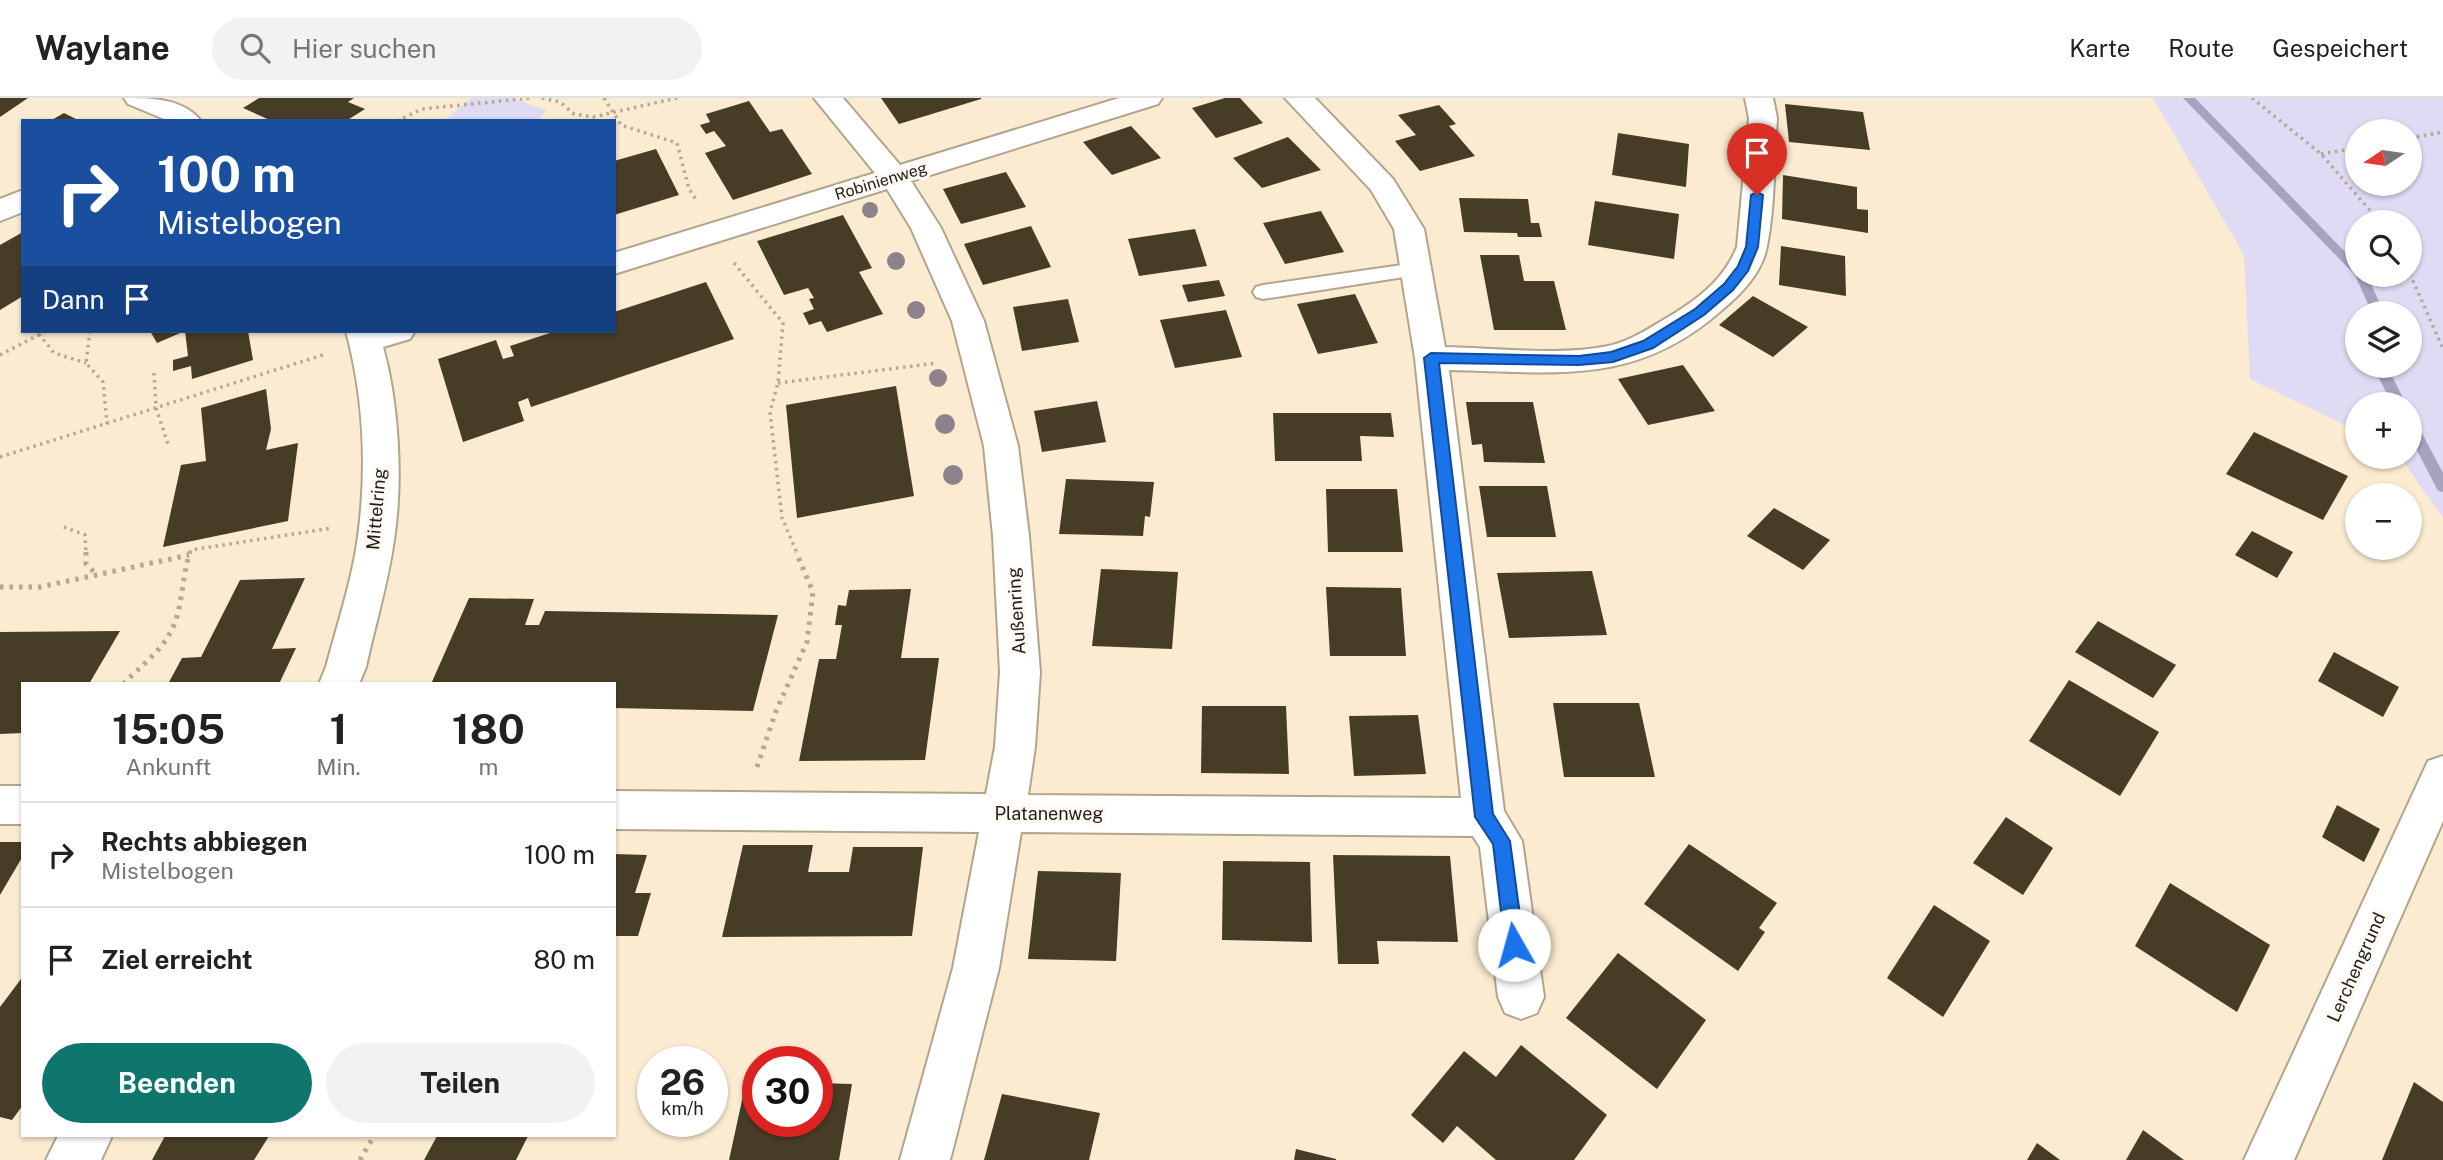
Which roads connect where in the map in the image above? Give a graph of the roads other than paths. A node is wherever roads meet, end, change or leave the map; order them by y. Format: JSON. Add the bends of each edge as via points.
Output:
{"nodes":[{"id":1,"x":138,"y":98,"type":"edge"},
{"id":2,"x":201,"y":98,"type":"edge"},
{"id":3,"x":828,"y":98,"type":"edge"},
{"id":4,"x":1147,"y":98,"type":"edge"},
{"id":5,"x":1298,"y":98,"type":"edge"},
{"id":6,"x":1759,"y":98,"type":"edge"},
{"id":7,"x":174,"y":118,"type":"edge"},
{"id":8,"x":894,"y":177,"type":"junction"},
{"id":9,"x":21,"y":200,"type":"edge"},
{"id":10,"x":0,"y":212,"type":"edge"},
{"id":11,"x":616,"y":263,"type":"edge"},
{"id":12,"x":1416,"y":269,"type":"junction"},
{"id":13,"x":1263,"y":292,"type":"dead end"},
{"id":14,"x":385,"y":333,"type":"edge"},
{"id":15,"x":363,"y":336,"type":"edge"},
{"id":16,"x":1431,"y":358,"type":"junction"},
{"id":17,"x":340,"y":682,"type":"edge"},
{"id":18,"x":2443,"y":774,"type":"edge"},
{"id":19,"x":0,"y":805,"type":"edge"},
{"id":20,"x":21,"y":805,"type":"edge"},
{"id":21,"x":616,"y":810,"type":"edge"},
{"id":22,"x":1005,"y":813,"type":"junction"},
{"id":23,"x":1484,"y":817,"type":"junction"},
{"id":24,"x":1521,"y":997,"type":"dead end"},
{"id":25,"x":87,"y":1137,"type":"edge"},
{"id":26,"x":71,"y":1160,"type":"edge"},
{"id":27,"x":925,"y":1160,"type":"edge"},
{"id":28,"x":2269,"y":1160,"type":"edge"}],
"edges":[{"from":1,"to":7,"type":"street"},
{"from":2,"to":7,"type":"street"},
{"from":3,"to":8,"type":"street","name":"Außenring"},
{"from":4,"to":8,"type":"street","name":"Robinienweg"},
{"from":5,"to":12,"type":"street","via":[[1383,185],[1409,229]]},
{"from":6,"to":16,"type":"street","via":[[1763,118],[1752,247],[1744,268],[1729,287],[1700,312],[1648,344],[1613,357],[1579,361]]},
{"from":8,"to":11,"type":"street","name":"Robinienweg"},
{"from":8,"to":22,"type":"street","name":"Außenring","via":[[926,228],[968,321],[1001,446],[1020,672]]},
{"from":9,"to":10,"type":"street"},
{"from":12,"to":13,"type":"lane"},
{"from":12,"to":16,"type":"street"},
{"from":14,"to":15,"type":"street"},
{"from":15,"to":17,"type":"street","name":"Mittelring","via":[[376,405],[378,521]]},
{"from":16,"to":23,"type":"street"},
{"from":18,"to":28,"type":"street","name":"Lerchengrund"},
{"from":19,"to":20,"type":"street"},
{"from":21,"to":22,"type":"street","name":"Platanenweg"},
{"from":22,"to":23,"type":"street","name":"Platanenweg"},
{"from":22,"to":27,"type":"street","name":"Außenring","via":[[976,968]]},
{"from":23,"to":24,"type":"street","via":[[1501,841]]},
{"from":25,"to":26,"type":"street"}]}
